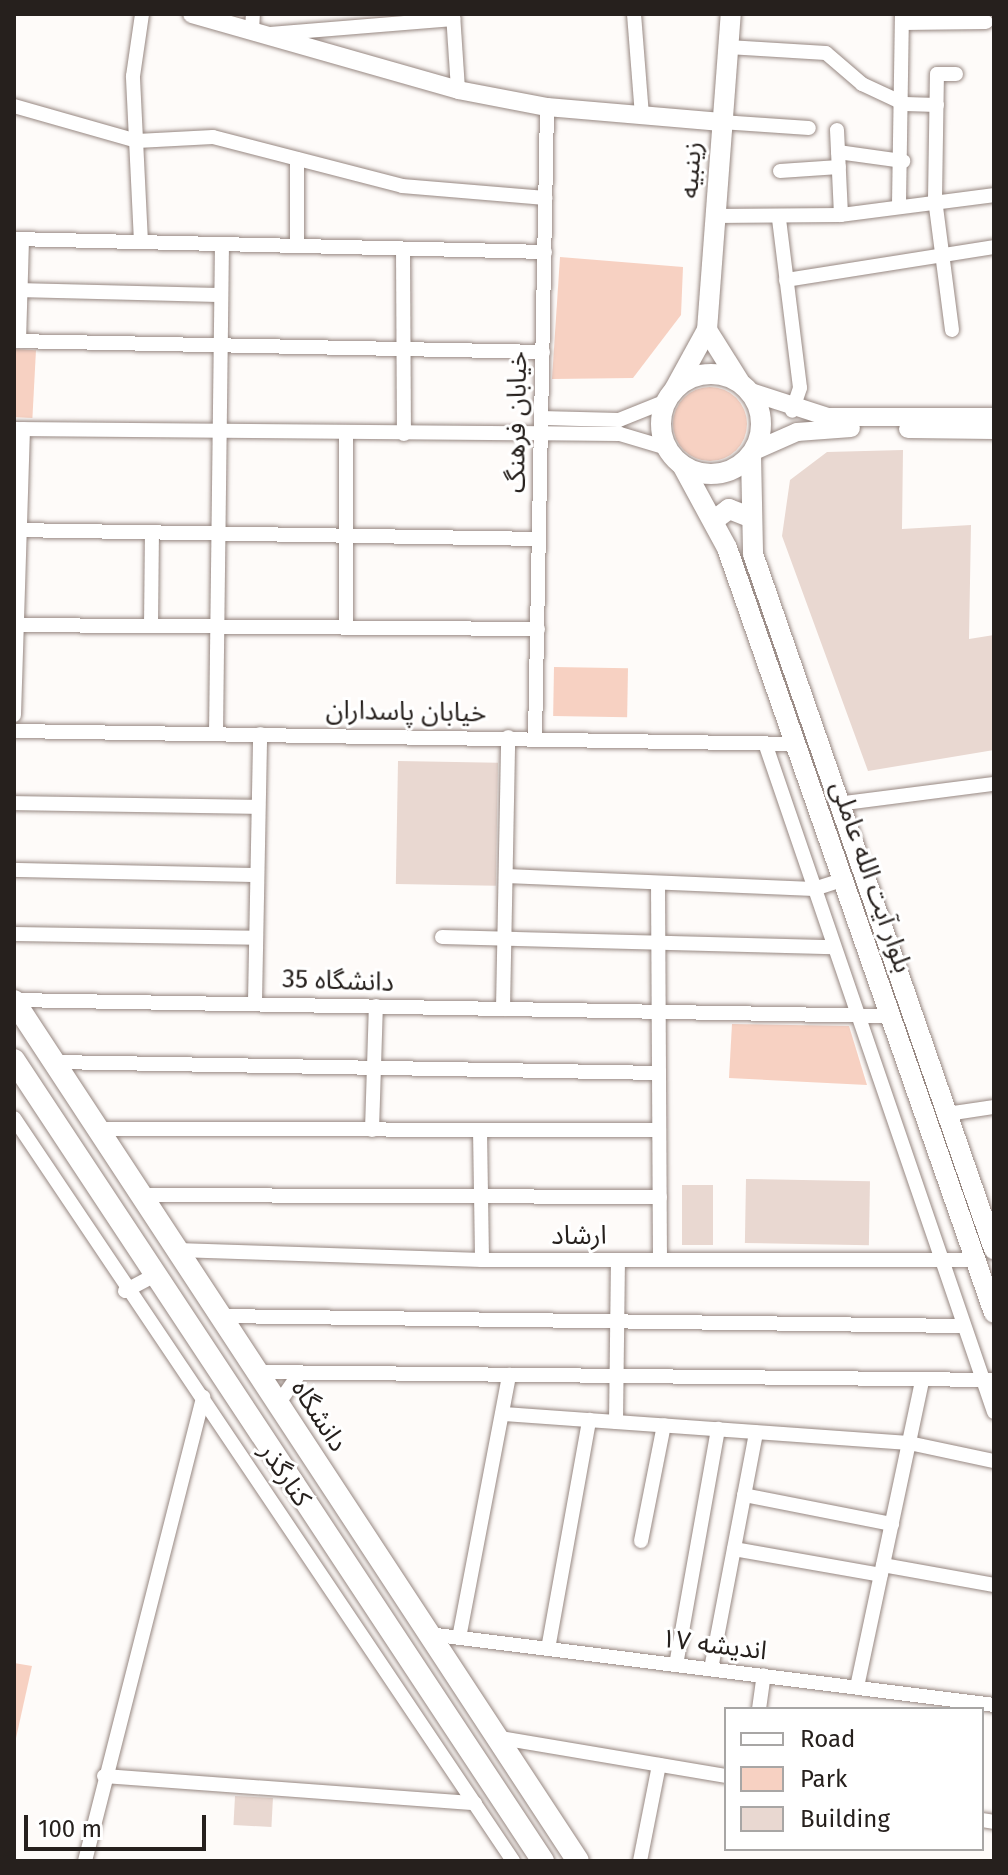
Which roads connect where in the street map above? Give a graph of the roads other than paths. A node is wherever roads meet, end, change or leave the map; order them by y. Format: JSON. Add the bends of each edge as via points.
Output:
{"nodes":[{"id":1,"x":142,"y":14,"type":"edge"},
{"id":2,"x":192,"y":14,"type":"edge"},
{"id":3,"x":634,"y":14,"type":"edge"},
{"id":4,"x":731,"y":14,"type":"edge"},
{"id":5,"x":453,"y":17,"type":"edge"},
{"id":6,"x":902,"y":18,"type":"edge"},
{"id":7,"x":986,"y":22,"type":"dead end"},
{"id":8,"x":257,"y":27,"type":"edge"},
{"id":9,"x":728,"y":47,"type":"junction"},
{"id":10,"x":956,"y":74,"type":"dead end"},
{"id":11,"x":458,"y":90,"type":"junction"},
{"id":12,"x":905,"y":104,"type":"junction"},
{"id":13,"x":937,"y":105,"type":"junction"},
{"id":14,"x":14,"y":106,"type":"edge"},
{"id":15,"x":547,"y":107,"type":"junction"},
{"id":16,"x":642,"y":116,"type":"junction"},
{"id":17,"x":721,"y":122,"type":"junction"},
{"id":18,"x":809,"y":128,"type":"dead end"},
{"id":19,"x":837,"y":130,"type":"dead end"},
{"id":20,"x":137,"y":141,"type":"junction"},
{"id":21,"x":297,"y":159,"type":"junction"},
{"id":22,"x":838,"y":159,"type":"junction"},
{"id":23,"x":903,"y":161,"type":"junction"},
{"id":24,"x":780,"y":171,"type":"dead end"},
{"id":25,"x":994,"y":195,"type":"edge"},
{"id":26,"x":546,"y":198,"type":"junction"},
{"id":27,"x":935,"y":199,"type":"junction"},
{"id":28,"x":899,"y":203,"type":"junction"},
{"id":29,"x":841,"y":215,"type":"junction"},
{"id":30,"x":714,"y":216,"type":"junction"},
{"id":31,"x":779,"y":219,"type":"junction"},
{"id":32,"x":18,"y":239,"type":"edge"},
{"id":33,"x":141,"y":242,"type":"junction"},
{"id":34,"x":222,"y":244,"type":"junction"},
{"id":35,"x":297,"y":246,"type":"junction"},
{"id":36,"x":994,"y":247,"type":"edge"},
{"id":37,"x":403,"y":249,"type":"junction"},
{"id":38,"x":943,"y":251,"type":"junction"},
{"id":39,"x":545,"y":252,"type":"junction"},
{"id":40,"x":786,"y":280,"type":"junction"},
{"id":41,"x":18,"y":290,"type":"edge"},
{"id":42,"x":221,"y":295,"type":"junction"},
{"id":43,"x":707,"y":330,"type":"junction"},
{"id":44,"x":952,"y":330,"type":"dead end"},
{"id":45,"x":17,"y":341,"type":"edge"},
{"id":46,"x":221,"y":345,"type":"junction"},
{"id":47,"x":402,"y":349,"type":"junction"},
{"id":48,"x":543,"y":352,"type":"junction"},
{"id":49,"x":745,"y":387,"type":"junction"},
{"id":50,"x":670,"y":395,"type":"junction"},
{"id":51,"x":792,"y":411,"type":"junction"},
{"id":52,"x":994,"y":417,"type":"edge"},
{"id":53,"x":541,"y":418,"type":"junction"},
{"id":54,"x":18,"y":429,"type":"edge"},
{"id":55,"x":994,"y":430,"type":"edge"},
{"id":56,"x":219,"y":432,"type":"junction"},
{"id":57,"x":346,"y":434,"type":"junction"},
{"id":58,"x":404,"y":434,"type":"junction"},
{"id":59,"x":541,"y":437,"type":"junction"},
{"id":60,"x":667,"y":448,"type":"junction"},
{"id":61,"x":752,"y":453,"type":"junction"},
{"id":62,"x":682,"y":465,"type":"junction"},
{"id":63,"x":747,"y":516,"type":"junction"},
{"id":64,"x":713,"y":521,"type":"junction"},
{"id":65,"x":17,"y":530,"type":"edge"},
{"id":66,"x":152,"y":532,"type":"junction"},
{"id":67,"x":218,"y":533,"type":"junction"},
{"id":68,"x":346,"y":536,"type":"junction"},
{"id":69,"x":539,"y":539,"type":"junction"},
{"id":70,"x":15,"y":625,"type":"edge"},
{"id":71,"x":151,"y":626,"type":"junction"},
{"id":72,"x":217,"y":627,"type":"junction"},
{"id":73,"x":346,"y":628,"type":"junction"},
{"id":74,"x":538,"y":629,"type":"junction"},
{"id":75,"x":14,"y":715,"type":"edge"},
{"id":76,"x":14,"y":731,"type":"edge"},
{"id":77,"x":216,"y":734,"type":"junction"},
{"id":78,"x":260,"y":734,"type":"junction"},
{"id":79,"x":508,"y":737,"type":"junction"},
{"id":80,"x":535,"y":738,"type":"junction"},
{"id":81,"x":765,"y":743,"type":"junction"},
{"id":82,"x":797,"y":744,"type":"junction"},
{"id":83,"x":994,"y":784,"type":"edge"},
{"id":84,"x":14,"y":803,"type":"edge"},
{"id":85,"x":837,"y":804,"type":"junction"},
{"id":86,"x":258,"y":807,"type":"junction"},
{"id":87,"x":14,"y":870,"type":"edge"},
{"id":88,"x":257,"y":875,"type":"junction"},
{"id":89,"x":506,"y":876,"type":"junction"},
{"id":90,"x":845,"y":879,"type":"junction"},
{"id":91,"x":658,"y":883,"type":"junction"},
{"id":92,"x":814,"y":889,"type":"junction"},
{"id":93,"x":14,"y":934,"type":"edge"},
{"id":94,"x":442,"y":937,"type":"dead end"},
{"id":95,"x":256,"y":938,"type":"junction"},
{"id":96,"x":505,"y":938,"type":"junction"},
{"id":97,"x":658,"y":944,"type":"junction"},
{"id":98,"x":834,"y":947,"type":"junction"},
{"id":99,"x":14,"y":1000,"type":"edge"},
{"id":100,"x":55,"y":1000,"type":"junction"},
{"id":101,"x":255,"y":1002,"type":"junction"},
{"id":102,"x":376,"y":1006,"type":"junction"},
{"id":103,"x":503,"y":1009,"type":"junction"},
{"id":104,"x":659,"y":1011,"type":"junction"},
{"id":105,"x":857,"y":1015,"type":"junction"},
{"id":106,"x":891,"y":1016,"type":"junction"},
{"id":107,"x":34,"y":1031,"type":"junction"},
{"id":108,"x":14,"y":1060,"type":"edge"},
{"id":109,"x":54,"y":1062,"type":"junction"},
{"id":110,"x":374,"y":1068,"type":"junction"},
{"id":111,"x":659,"y":1073,"type":"junction"},
{"id":112,"x":994,"y":1107,"type":"edge"},
{"id":113,"x":947,"y":1114,"type":"junction"},
{"id":114,"x":14,"y":1118,"type":"edge"},
{"id":115,"x":97,"y":1129,"type":"junction"},
{"id":116,"x":372,"y":1130,"type":"junction"},
{"id":117,"x":480,"y":1130,"type":"junction"},
{"id":118,"x":659,"y":1130,"type":"junction"},
{"id":119,"x":140,"y":1195,"type":"junction"},
{"id":120,"x":481,"y":1196,"type":"junction"},
{"id":121,"x":660,"y":1197,"type":"junction"},
{"id":122,"x":994,"y":1249,"type":"edge"},
{"id":123,"x":177,"y":1250,"type":"junction"},
{"id":124,"x":217,"y":1257,"type":"junction"},
{"id":125,"x":482,"y":1260,"type":"junction"},
{"id":126,"x":618,"y":1260,"type":"junction"},
{"id":127,"x":660,"y":1260,"type":"junction"},
{"id":128,"x":975,"y":1260,"type":"junction"},
{"id":129,"x":941,"y":1261,"type":"junction"},
{"id":130,"x":155,"y":1275,"type":"junction"},
{"id":131,"x":199,"y":1285,"type":"junction"},
{"id":132,"x":125,"y":1291,"type":"junction"},
{"id":133,"x":994,"y":1313,"type":"edge"},
{"id":134,"x":218,"y":1316,"type":"junction"},
{"id":135,"x":617,"y":1322,"type":"junction"},
{"id":136,"x":963,"y":1326,"type":"junction"},
{"id":137,"x":257,"y":1372,"type":"junction"},
{"id":138,"x":300,"y":1373,"type":"junction"},
{"id":139,"x":509,"y":1375,"type":"junction"},
{"id":140,"x":616,"y":1377,"type":"junction"},
{"id":141,"x":922,"y":1380,"type":"junction"},
{"id":142,"x":989,"y":1380,"type":"edge"},
{"id":143,"x":203,"y":1397,"type":"junction"},
{"id":144,"x":278,"y":1404,"type":"junction"},
{"id":145,"x":994,"y":1412,"type":"edge"},
{"id":146,"x":504,"y":1414,"type":"junction"},
{"id":147,"x":589,"y":1420,"type":"junction"},
{"id":148,"x":616,"y":1422,"type":"junction"},
{"id":149,"x":664,"y":1425,"type":"junction"},
{"id":150,"x":718,"y":1429,"type":"junction"},
{"id":151,"x":756,"y":1432,"type":"junction"},
{"id":152,"x":909,"y":1443,"type":"junction"},
{"id":153,"x":994,"y":1461,"type":"edge"},
{"id":154,"x":744,"y":1495,"type":"junction"},
{"id":155,"x":892,"y":1524,"type":"junction"},
{"id":156,"x":641,"y":1541,"type":"dead end"},
{"id":157,"x":734,"y":1549,"type":"junction"},
{"id":158,"x":882,"y":1570,"type":"junction"},
{"id":159,"x":994,"y":1585,"type":"edge"},
{"id":160,"x":429,"y":1634,"type":"junction"},
{"id":161,"x":459,"y":1638,"type":"junction"},
{"id":162,"x":548,"y":1649,"type":"junction"},
{"id":163,"x":676,"y":1665,"type":"junction"},
{"id":164,"x":711,"y":1669,"type":"junction"},
{"id":165,"x":764,"y":1675,"type":"junction"},
{"id":166,"x":857,"y":1687,"type":"junction"},
{"id":167,"x":994,"y":1705,"type":"edge"},
{"id":168,"x":759,"y":1707,"type":"edge"},
{"id":169,"x":506,"y":1747,"type":"junction"},
{"id":170,"x":659,"y":1765,"type":"junction"},
{"id":171,"x":485,"y":1775,"type":"junction"},
{"id":172,"x":104,"y":1776,"type":"junction"},
{"id":173,"x":724,"y":1776,"type":"edge"},
{"id":174,"x":529,"y":1784,"type":"junction"},
{"id":175,"x":503,"y":1801,"type":"junction"},
{"id":176,"x":475,"y":1803,"type":"junction"},
{"id":177,"x":85,"y":1861,"type":"edge"},
{"id":178,"x":513,"y":1861,"type":"edge"},
{"id":179,"x":543,"y":1861,"type":"edge"},
{"id":180,"x":578,"y":1861,"type":"edge"},
{"id":181,"x":640,"y":1861,"type":"edge"}],
"edges":[{"from":1,"to":20,"type":"street","via":[[133,76]]},
{"from":2,"to":8,"type":"street"},
{"from":3,"to":16,"type":"street"},
{"from":4,"to":9,"type":"main road","name":"زینبیه"},
{"from":5,"to":8,"type":"street"},
{"from":5,"to":11,"type":"street"},
{"from":6,"to":7,"type":"street"},
{"from":6,"to":12,"type":"street"},
{"from":8,"to":11,"type":"street"},
{"from":9,"to":12,"type":"street","via":[[826,53],[862,84]]},
{"from":9,"to":17,"type":"main road","name":"زینبیه"},
{"from":10,"to":13,"type":"street","via":[[937,74]]},
{"from":11,"to":15,"type":"street"},
{"from":12,"to":13,"type":"street"},
{"from":12,"to":23,"type":"street"},
{"from":13,"to":27,"type":"street"},
{"from":14,"to":20,"type":"street"},
{"from":15,"to":16,"type":"street"},
{"from":15,"to":26,"type":"street","name":"خیابان فرهنگ"},
{"from":16,"to":17,"type":"street"},
{"from":17,"to":18,"type":"street"},
{"from":17,"to":30,"type":"main road","name":"زینبیه"},
{"from":19,"to":22,"type":"street"},
{"from":20,"to":21,"type":"street","via":[[213,137]]},
{"from":20,"to":33,"type":"street"},
{"from":21,"to":26,"type":"street","via":[[402,186]]},
{"from":21,"to":35,"type":"street"},
{"from":22,"to":23,"type":"street"},
{"from":22,"to":24,"type":"street"},
{"from":22,"to":29,"type":"street"},
{"from":23,"to":28,"type":"street"},
{"from":25,"to":27,"type":"street"},
{"from":26,"to":39,"type":"street","name":"خیابان فرهنگ"},
{"from":27,"to":28,"type":"street"},
{"from":27,"to":38,"type":"street"},
{"from":28,"to":29,"type":"street"},
{"from":29,"to":31,"type":"street"},
{"from":30,"to":31,"type":"street"},
{"from":30,"to":43,"type":"main road","name":"زینبیه"},
{"from":31,"to":40,"type":"street"},
{"from":32,"to":33,"type":"street"},
{"from":32,"to":41,"type":"street"},
{"from":33,"to":34,"type":"street"},
{"from":34,"to":35,"type":"street"},
{"from":34,"to":42,"type":"street"},
{"from":35,"to":37,"type":"street"},
{"from":36,"to":38,"type":"street"},
{"from":37,"to":39,"type":"street"},
{"from":37,"to":47,"type":"street"},
{"from":38,"to":40,"type":"street"},
{"from":38,"to":44,"type":"street"},
{"from":39,"to":48,"type":"street","name":"خیابان فرهنگ"},
{"from":40,"to":51,"type":"street","via":[[800,388]]},
{"from":41,"to":42,"type":"street"},
{"from":41,"to":45,"type":"street"},
{"from":42,"to":46,"type":"street"},
{"from":43,"to":49,"type":"main road"},
{"from":43,"to":50,"type":"main road","name":"زینبیه"},
{"from":45,"to":46,"type":"street"},
{"from":46,"to":47,"type":"street"},
{"from":46,"to":56,"type":"street"},
{"from":47,"to":48,"type":"street"},
{"from":47,"to":58,"type":"street"},
{"from":48,"to":53,"type":"street","name":"خیابان فرهنگ"},
{"from":49,"to":50,"type":"main road","via":[[698,375]]},
{"from":49,"to":51,"type":"street"},
{"from":49,"to":61,"type":"main road","via":[[762,422]]},
{"from":50,"to":53,"type":"street","via":[[619,420]]},
{"from":50,"to":60,"type":"main road","via":[[661,428]]},
{"from":51,"to":52,"type":"street"},
{"from":53,"to":59,"type":"street","name":"خیابان فرهنگ"},
{"from":54,"to":56,"type":"street"},
{"from":54,"to":65,"type":"street"},
{"from":55,"to":61,"type":"street","via":[[838,428],[797,432]]},
{"from":56,"to":57,"type":"street"},
{"from":56,"to":67,"type":"street"},
{"from":57,"to":58,"type":"street"},
{"from":57,"to":68,"type":"street"},
{"from":58,"to":59,"type":"street"},
{"from":59,"to":60,"type":"street","via":[[620,434]]},
{"from":59,"to":69,"type":"street","name":"خیابان فرهنگ"},
{"from":60,"to":62,"type":"main road"},
{"from":61,"to":62,"type":"main road","via":[[724,473]]},
{"from":61,"to":63,"type":"main road","name":"بلوار آیت‌ الله عاملی"},
{"from":62,"to":64,"type":"main road","name":"بلوار آیت‌ الله عاملی"},
{"from":63,"to":64,"type":"main road","via":[[729,509]]},
{"from":63,"to":85,"type":"main road","name":"بلوار آیت‌ الله عاملی","via":[[753,554]]},
{"from":64,"to":82,"type":"main road","name":"بلوار آیت‌ الله عاملی"},
{"from":65,"to":66,"type":"street"},
{"from":65,"to":70,"type":"street"},
{"from":66,"to":67,"type":"street"},
{"from":66,"to":71,"type":"street"},
{"from":67,"to":68,"type":"street"},
{"from":67,"to":72,"type":"street"},
{"from":68,"to":69,"type":"street"},
{"from":68,"to":73,"type":"street"},
{"from":69,"to":74,"type":"street","name":"خیابان فرهنگ"},
{"from":70,"to":71,"type":"street"},
{"from":70,"to":75,"type":"street"},
{"from":71,"to":72,"type":"street"},
{"from":72,"to":73,"type":"street"},
{"from":72,"to":77,"type":"street"},
{"from":73,"to":74,"type":"street"},
{"from":74,"to":80,"type":"street","name":"خیابان فرهنگ"},
{"from":76,"to":77,"type":"street","name":"خیابان پاسداران"},
{"from":77,"to":78,"type":"street","name":"خیابان پاسداران"},
{"from":78,"to":79,"type":"street","name":"خیابان پاسداران"},
{"from":78,"to":86,"type":"street"},
{"from":79,"to":80,"type":"street","name":"خیابان پاسداران"},
{"from":79,"to":89,"type":"street"},
{"from":80,"to":81,"type":"street","name":"خیابان پاسداران"},
{"from":81,"to":82,"type":"street","name":"خیابان پاسداران"},
{"from":81,"to":92,"type":"street"},
{"from":82,"to":90,"type":"main road","name":"بلوار آیت‌ الله عاملی"},
{"from":83,"to":85,"type":"street"},
{"from":84,"to":86,"type":"street"},
{"from":85,"to":113,"type":"main road","name":"بلوار آیت‌ الله عاملی"},
{"from":86,"to":88,"type":"street"},
{"from":87,"to":88,"type":"street"},
{"from":88,"to":95,"type":"street"},
{"from":89,"to":91,"type":"street"},
{"from":89,"to":96,"type":"street"},
{"from":90,"to":92,"type":"street"},
{"from":90,"to":106,"type":"main road","name":"بلوار آیت‌ الله عاملی"},
{"from":91,"to":92,"type":"street"},
{"from":91,"to":97,"type":"street"},
{"from":92,"to":98,"type":"street"},
{"from":93,"to":95,"type":"street"},
{"from":94,"to":96,"type":"street"},
{"from":95,"to":101,"type":"street"},
{"from":96,"to":97,"type":"street"},
{"from":96,"to":103,"type":"street"},
{"from":97,"to":98,"type":"street"},
{"from":97,"to":104,"type":"street"},
{"from":98,"to":105,"type":"street"},
{"from":99,"to":100,"type":"street","name":"دانشگاه 35"},
{"from":99,"to":107,"type":"main road","name":"دانشگاه"},
{"from":100,"to":101,"type":"street","name":"دانشگاه 35"},
{"from":100,"to":107,"type":"street","via":[[38,1015]]},
{"from":101,"to":102,"type":"street","name":"دانشگاه 35"},
{"from":102,"to":103,"type":"street","name":"دانشگاه 35"},
{"from":102,"to":110,"type":"street"},
{"from":103,"to":104,"type":"street","name":"دانشگاه 35"},
{"from":104,"to":105,"type":"street","name":"دانشگاه 35"},
{"from":104,"to":111,"type":"street"},
{"from":105,"to":106,"type":"street","name":"دانشگاه 35"},
{"from":105,"to":129,"type":"street"},
{"from":106,"to":128,"type":"main road","name":"بلوار آیت‌ الله عاملی"},
{"from":107,"to":109,"type":"main road","name":"دانشگاه"},
{"from":108,"to":130,"type":"main road"},
{"from":109,"to":110,"type":"street"},
{"from":109,"to":115,"type":"main road","name":"دانشگاه"},
{"from":110,"to":111,"type":"street"},
{"from":110,"to":116,"type":"street"},
{"from":111,"to":118,"type":"street"},
{"from":112,"to":113,"type":"street"},
{"from":113,"to":122,"type":"main road","name":"بلوار آیت‌ الله عاملی"},
{"from":114,"to":132,"type":"street","name":"کنارگذر"},
{"from":115,"to":116,"type":"street"},
{"from":115,"to":119,"type":"main road","name":"دانشگاه"},
{"from":116,"to":117,"type":"street"},
{"from":117,"to":118,"type":"street"},
{"from":117,"to":120,"type":"street"},
{"from":118,"to":121,"type":"street"},
{"from":119,"to":120,"type":"street"},
{"from":119,"to":123,"type":"main road","name":"دانشگاه"},
{"from":120,"to":121,"type":"street"},
{"from":120,"to":125,"type":"street"},
{"from":121,"to":127,"type":"street"},
{"from":123,"to":124,"type":"street","name":"ارشاد"},
{"from":123,"to":131,"type":"main road","name":"دانشگاه"},
{"from":124,"to":125,"type":"street","name":"ارشاد"},
{"from":124,"to":131,"type":"street"},
{"from":125,"to":126,"type":"street","name":"ارشاد"},
{"from":126,"to":127,"type":"street","name":"ارشاد"},
{"from":126,"to":135,"type":"street"},
{"from":127,"to":129,"type":"street","name":"ارشاد"},
{"from":128,"to":129,"type":"street","name":"ارشاد"},
{"from":128,"to":133,"type":"main road","name":"بلوار آیت‌ الله عاملی"},
{"from":129,"to":136,"type":"street"},
{"from":130,"to":132,"type":"street"},
{"from":130,"to":171,"type":"main road"},
{"from":131,"to":134,"type":"main road","name":"دانشگاه"},
{"from":132,"to":143,"type":"street","name":"کنارگذر"},
{"from":134,"to":135,"type":"street"},
{"from":134,"to":137,"type":"main road","name":"دانشگاه"},
{"from":135,"to":136,"type":"street"},
{"from":135,"to":140,"type":"street"},
{"from":136,"to":142,"type":"street"},
{"from":137,"to":138,"type":"street"},
{"from":137,"to":144,"type":"main road","name":"دانشگاه"},
{"from":138,"to":139,"type":"street"},
{"from":138,"to":144,"type":"street"},
{"from":139,"to":140,"type":"street"},
{"from":139,"to":146,"type":"street"},
{"from":140,"to":141,"type":"street"},
{"from":140,"to":148,"type":"street"},
{"from":141,"to":142,"type":"street"},
{"from":141,"to":152,"type":"street"},
{"from":142,"to":145,"type":"street"},
{"from":143,"to":172,"type":"street"},
{"from":143,"to":176,"type":"street","name":"کنارگذر"},
{"from":144,"to":160,"type":"main road","name":"دانشگاه"},
{"from":146,"to":147,"type":"street"},
{"from":146,"to":161,"type":"street"},
{"from":147,"to":148,"type":"street"},
{"from":147,"to":162,"type":"street"},
{"from":148,"to":149,"type":"street"},
{"from":149,"to":150,"type":"street"},
{"from":149,"to":156,"type":"street"},
{"from":150,"to":151,"type":"street"},
{"from":150,"to":163,"type":"street"},
{"from":151,"to":152,"type":"street"},
{"from":151,"to":154,"type":"street"},
{"from":152,"to":153,"type":"street"},
{"from":152,"to":155,"type":"street"},
{"from":154,"to":155,"type":"street"},
{"from":154,"to":157,"type":"street"},
{"from":155,"to":158,"type":"street"},
{"from":157,"to":158,"type":"street"},
{"from":157,"to":164,"type":"street"},
{"from":158,"to":159,"type":"street"},
{"from":158,"to":166,"type":"street"},
{"from":160,"to":161,"type":"street","name":"اندیشه ۱۷"},
{"from":160,"to":169,"type":"main road","name":"دانشگاه"},
{"from":161,"to":162,"type":"street","name":"اندیشه ۱۷"},
{"from":162,"to":163,"type":"street","name":"اندیشه ۱۷"},
{"from":163,"to":164,"type":"street","name":"اندیشه ۱۷"},
{"from":164,"to":165,"type":"street","name":"اندیشه ۱۷"},
{"from":165,"to":166,"type":"street","name":"اندیشه ۱۷"},
{"from":165,"to":168,"type":"street"},
{"from":166,"to":167,"type":"street","name":"اندیشه ۱۷"},
{"from":169,"to":170,"type":"street"},
{"from":169,"to":171,"type":"main road","via":[[502,1771]]},
{"from":169,"to":174,"type":"main road","name":"دانشگاه"},
{"from":170,"to":173,"type":"street"},
{"from":170,"to":181,"type":"street"},
{"from":171,"to":175,"type":"main road"},
{"from":172,"to":176,"type":"street"},
{"from":172,"to":177,"type":"street"},
{"from":174,"to":175,"type":"main road","via":[[513,1783]]},
{"from":174,"to":180,"type":"main road","name":"دانشگاه"},
{"from":175,"to":179,"type":"main road"},
{"from":176,"to":178,"type":"street","name":"کنارگذر"}]}
